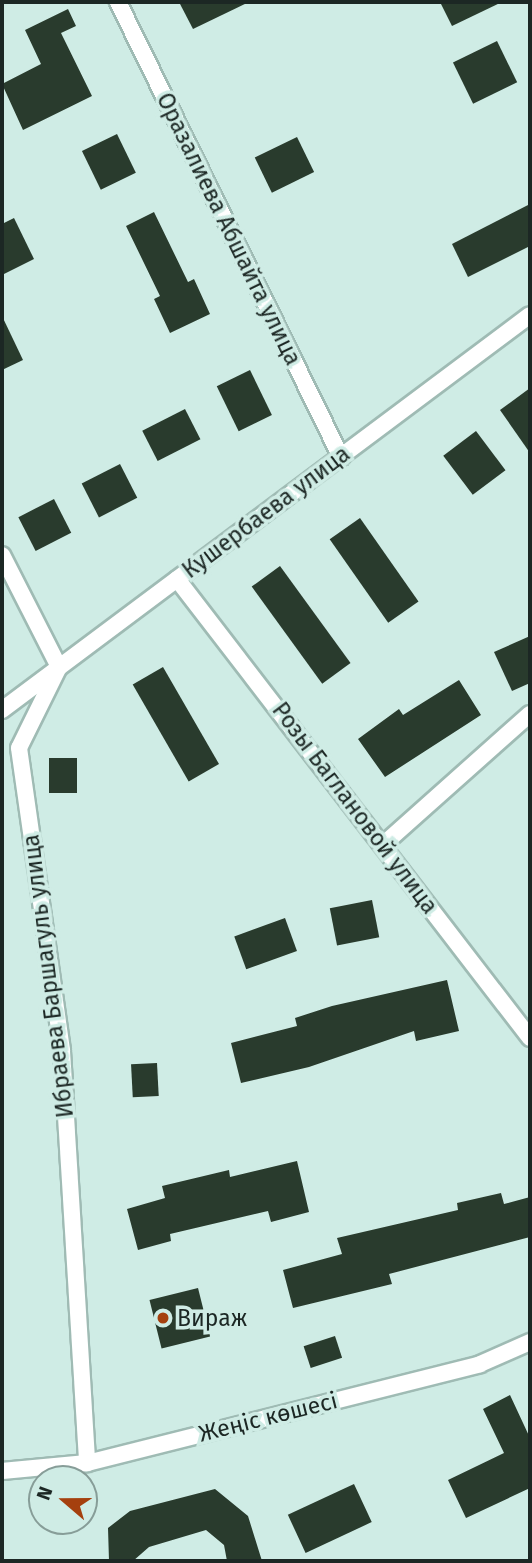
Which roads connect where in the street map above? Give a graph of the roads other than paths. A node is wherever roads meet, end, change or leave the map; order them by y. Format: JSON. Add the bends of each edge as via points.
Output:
{"nodes":[{"id":1,"x":118,"y":2,"type":"edge"},
{"id":2,"x":530,"y":315,"type":"edge"},
{"id":3,"x":341,"y":457,"type":"junction"},
{"id":4,"x":2,"y":555,"type":"edge"},
{"id":5,"x":177,"y":579,"type":"junction"},
{"id":6,"x":59,"y":667,"type":"junction"},
{"id":7,"x":2,"y":710,"type":"edge"},
{"id":8,"x":530,"y":714,"type":"edge"},
{"id":9,"x":385,"y":843,"type":"junction"},
{"id":10,"x":530,"y":1038,"type":"edge"},
{"id":11,"x":530,"y":1342,"type":"edge"},
{"id":12,"x":87,"y":1463,"type":"junction"},
{"id":13,"x":2,"y":1471,"type":"edge"}],
"edges":[{"from":1,"to":3,"type":"street","name":"Оразалиева Абшайта улица"},
{"from":2,"to":3,"type":"street","name":"Кушербаева улица"},
{"from":3,"to":5,"type":"street","name":"Кушербаева улица"},
{"from":4,"to":6,"type":"street"},
{"from":5,"to":6,"type":"street","name":"Кушербаева улица"},
{"from":5,"to":9,"type":"street","name":"Розы Баглановой улица"},
{"from":6,"to":7,"type":"street","name":"Кушербаева улица"},
{"from":6,"to":12,"type":"street","name":"Ибраева Баршагуль улица","via":[[19,748],[62,1051]]},
{"from":8,"to":9,"type":"street"},
{"from":9,"to":10,"type":"street","name":"Розы Баглановой улица"},
{"from":11,"to":12,"type":"street","name":"Жеңіс көшесі","via":[[480,1364]]},
{"from":12,"to":13,"type":"street","name":"Жеңіс көшесі"}]}
